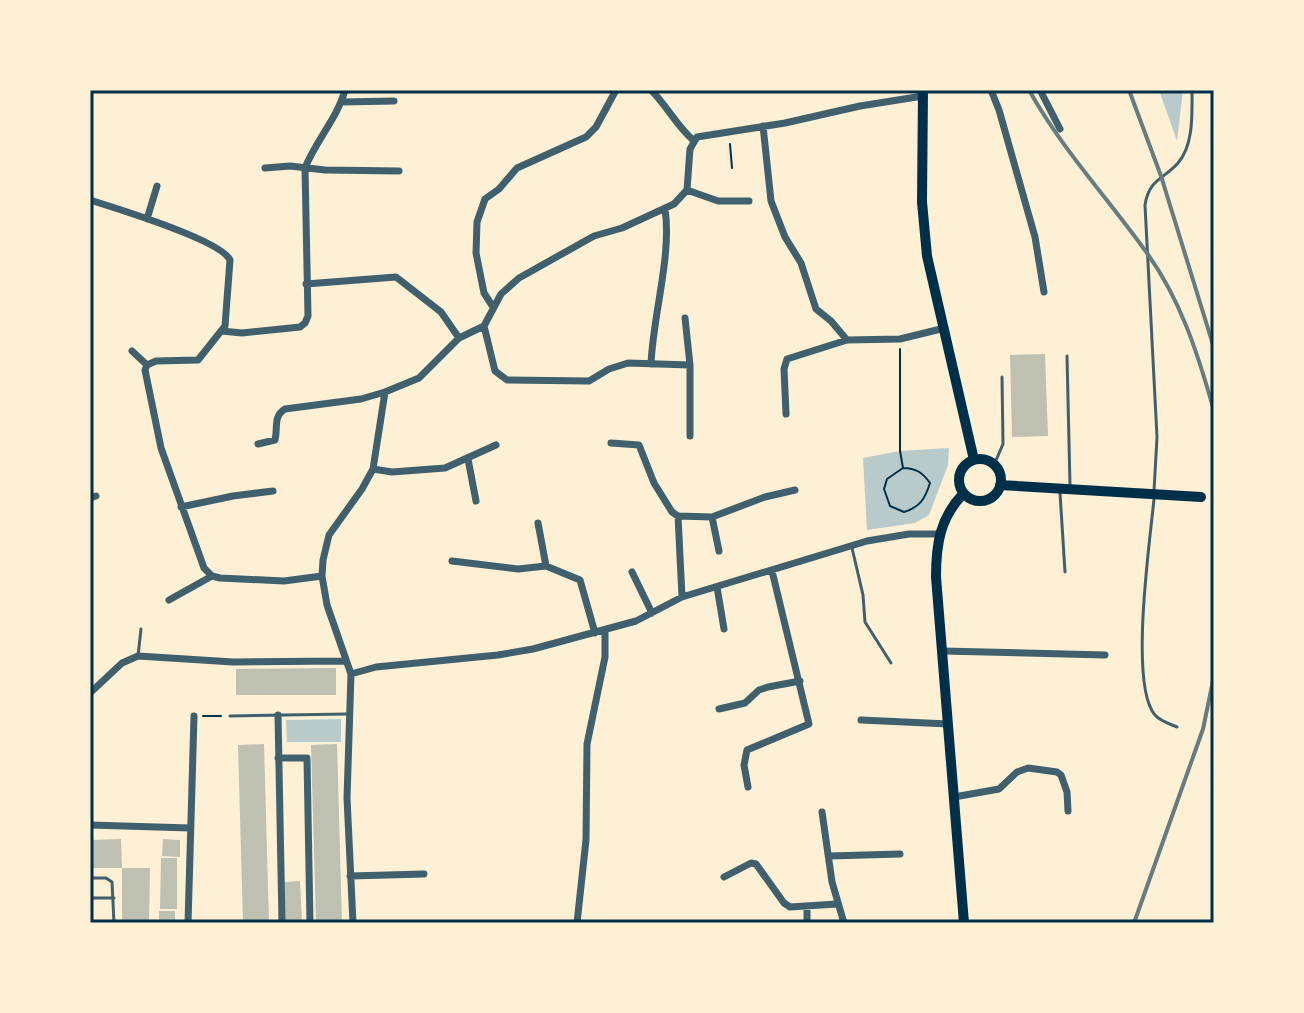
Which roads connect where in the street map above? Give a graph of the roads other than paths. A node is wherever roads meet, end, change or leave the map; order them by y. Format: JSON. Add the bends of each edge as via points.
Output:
{"nodes":[{"id":1,"x":345,"y":90,"type":"edge"},
{"id":2,"x":616,"y":90,"type":"edge"},
{"id":3,"x":651,"y":90,"type":"edge"},
{"id":4,"x":991,"y":90,"type":"edge"},
{"id":5,"x":1040,"y":90,"type":"edge"},
{"id":6,"x":1192,"y":90,"type":"edge"},
{"id":7,"x":923,"y":93,"type":"edge"},
{"id":8,"x":394,"y":101,"type":"dead end"},
{"id":9,"x":342,"y":102,"type":"junction"},
{"id":10,"x":763,"y":126,"type":"junction"},
{"id":11,"x":1060,"y":129,"type":"dead end"},
{"id":12,"x":693,"y":140,"type":"junction"},
{"id":13,"x":265,"y":168,"type":"dead end"},
{"id":14,"x":305,"y":168,"type":"junction"},
{"id":15,"x":399,"y":171,"type":"dead end"},
{"id":16,"x":157,"y":186,"type":"dead end"},
{"id":17,"x":687,"y":190,"type":"junction"},
{"id":18,"x":90,"y":200,"type":"edge"},
{"id":19,"x":749,"y":201,"type":"dead end"},
{"id":20,"x":665,"y":209,"type":"junction"},
{"id":21,"x":147,"y":219,"type":"junction"},
{"id":22,"x":306,"y":284,"type":"junction"},
{"id":23,"x":1044,"y":292,"type":"dead end"},
{"id":24,"x":493,"y":307,"type":"junction"},
{"id":25,"x":685,"y":318,"type":"dead end"},
{"id":26,"x":484,"y":326,"type":"junction"},
{"id":27,"x":945,"y":328,"type":"junction"},
{"id":28,"x":222,"y":331,"type":"junction"},
{"id":29,"x":459,"y":338,"type":"junction"},
{"id":30,"x":847,"y":340,"type":"junction"},
{"id":31,"x":132,"y":351,"type":"dead end"},
{"id":32,"x":1067,"y":356,"type":"dead end"},
{"id":33,"x":651,"y":364,"type":"junction"},
{"id":34,"x":147,"y":365,"type":"junction"},
{"id":35,"x":690,"y":365,"type":"junction"},
{"id":36,"x":1002,"y":377,"type":"dead end"},
{"id":37,"x":385,"y":392,"type":"junction"},
{"id":38,"x":786,"y":414,"type":"dead end"},
{"id":39,"x":690,"y":436,"type":"dead end"},
{"id":40,"x":611,"y":443,"type":"dead end"},
{"id":41,"x":258,"y":444,"type":"dead end"},
{"id":42,"x":496,"y":445,"type":"dead end"},
{"id":43,"x":468,"y":459,"type":"junction"},
{"id":44,"x":974,"y":460,"type":"junction"},
{"id":45,"x":994,"y":465,"type":"junction"},
{"id":46,"x":373,"y":469,"type":"junction"},
{"id":47,"x":1000,"y":485,"type":"junction"},
{"id":48,"x":795,"y":490,"type":"dead end"},
{"id":49,"x":1065,"y":490,"type":"junction"},
{"id":50,"x":273,"y":491,"type":"dead end"},
{"id":51,"x":963,"y":494,"type":"junction"},
{"id":52,"x":1154,"y":494,"type":"junction"},
{"id":53,"x":1201,"y":497,"type":"dead end"},
{"id":54,"x":476,"y":501,"type":"dead end"},
{"id":55,"x":181,"y":507,"type":"junction"},
{"id":56,"x":678,"y":516,"type":"junction"},
{"id":57,"x":712,"y":517,"type":"junction"},
{"id":58,"x":538,"y":523,"type":"dead end"},
{"id":59,"x":939,"y":534,"type":"junction"},
{"id":60,"x":851,"y":546,"type":"junction"},
{"id":61,"x":719,"y":551,"type":"dead end"},
{"id":62,"x":452,"y":561,"type":"dead end"},
{"id":63,"x":546,"y":566,"type":"junction"},
{"id":64,"x":772,"y":571,"type":"junction"},
{"id":65,"x":632,"y":572,"type":"dead end"},
{"id":66,"x":1065,"y":572,"type":"dead end"},
{"id":67,"x":212,"y":576,"type":"junction"},
{"id":68,"x":322,"y":576,"type":"junction"},
{"id":69,"x":717,"y":587,"type":"junction"},
{"id":70,"x":682,"y":597,"type":"junction"},
{"id":71,"x":169,"y":600,"type":"dead end"},
{"id":72,"x":652,"y":613,"type":"junction"},
{"id":73,"x":141,"y":629,"type":"dead end"},
{"id":74,"x":724,"y":629,"type":"dead end"},
{"id":75,"x":605,"y":630,"type":"junction"},
{"id":76,"x":595,"y":633,"type":"junction"},
{"id":77,"x":942,"y":651,"type":"junction"},
{"id":78,"x":1105,"y":655,"type":"dead end"},
{"id":79,"x":138,"y":656,"type":"junction"},
{"id":80,"x":345,"y":661,"type":"junction"},
{"id":81,"x":891,"y":663,"type":"dead end"},
{"id":82,"x":351,"y":674,"type":"junction"},
{"id":83,"x":800,"y":681,"type":"junction"},
{"id":84,"x":90,"y":693,"type":"edge"},
{"id":85,"x":719,"y":709,"type":"dead end"},
{"id":86,"x":351,"y":714,"type":"junction"},
{"id":87,"x":278,"y":715,"type":"junction"},
{"id":88,"x":194,"y":716,"type":"road end"},
{"id":89,"x":230,"y":716,"type":"road end"},
{"id":90,"x":861,"y":720,"type":"dead end"},
{"id":91,"x":948,"y":724,"type":"junction"},
{"id":92,"x":1177,"y":727,"type":"dead end"},
{"id":93,"x":278,"y":758,"type":"junction"},
{"id":94,"x":748,"y":787,"type":"dead end"},
{"id":95,"x":954,"y":797,"type":"junction"},
{"id":96,"x":1068,"y":811,"type":"dead end"},
{"id":97,"x":822,"y":812,"type":"dead end"},
{"id":98,"x":90,"y":825,"type":"edge"},
{"id":99,"x":190,"y":828,"type":"junction"},
{"id":100,"x":900,"y":854,"type":"dead end"},
{"id":101,"x":829,"y":856,"type":"junction"},
{"id":102,"x":424,"y":874,"type":"dead end"},
{"id":103,"x":350,"y":876,"type":"junction"},
{"id":104,"x":724,"y":877,"type":"dead end"},
{"id":105,"x":90,"y":878,"type":"edge"},
{"id":106,"x":90,"y":898,"type":"edge"},
{"id":107,"x":114,"y":898,"type":"junction"},
{"id":108,"x":837,"y":904,"type":"junction"},
{"id":109,"x":807,"y":906,"type":"junction"},
{"id":110,"x":114,"y":923,"type":"edge"},
{"id":111,"x":188,"y":923,"type":"edge"},
{"id":112,"x":282,"y":923,"type":"edge"},
{"id":113,"x":310,"y":923,"type":"edge"},
{"id":114,"x":353,"y":923,"type":"edge"},
{"id":115,"x":577,"y":923,"type":"edge"},
{"id":116,"x":807,"y":923,"type":"edge"},
{"id":117,"x":844,"y":923,"type":"edge"},
{"id":118,"x":964,"y":923,"type":"edge"}],
"edges":[{"from":1,"to":9,"type":"street"},
{"from":2,"to":24,"type":"street","via":[[586,137],[520,165],[485,199],[477,222],[476,253],[484,293]]},
{"from":3,"to":12,"type":"street"},
{"from":4,"to":23,"type":"street","via":[[1035,237]]},
{"from":5,"to":11,"type":"street"},
{"from":6,"to":52,"type":"lane","via":[[1187,148],[1181,161],[1153,183],[1145,205],[1157,437]]},
{"from":7,"to":10,"type":"street"},
{"from":7,"to":27,"type":"main road","via":[[924,228]]},
{"from":8,"to":9,"type":"street"},
{"from":9,"to":14,"type":"street"},
{"from":10,"to":12,"type":"street"},
{"from":10,"to":30,"type":"street","via":[[769,188],[780,225],[801,263],[816,309]]},
{"from":12,"to":17,"type":"street"},
{"from":13,"to":14,"type":"street"},
{"from":14,"to":15,"type":"street"},
{"from":14,"to":22,"type":"street"},
{"from":16,"to":21,"type":"street"},
{"from":17,"to":19,"type":"street","via":[[718,201]]},
{"from":17,"to":20,"type":"street"},
{"from":18,"to":21,"type":"street"},
{"from":20,"to":24,"type":"street","via":[[594,236],[519,278]]},
{"from":20,"to":33,"type":"street"},
{"from":21,"to":28,"type":"street","via":[[227,254],[228,303]]},
{"from":22,"to":28,"type":"street","via":[[308,316],[300,327]]},
{"from":22,"to":29,"type":"street","via":[[396,277],[441,312]]},
{"from":24,"to":26,"type":"street"},
{"from":25,"to":35,"type":"street"},
{"from":26,"to":29,"type":"street"},
{"from":26,"to":33,"type":"street","via":[[495,371],[507,380],[589,381],[619,366]]},
{"from":27,"to":30,"type":"street","via":[[900,339]]},
{"from":27,"to":44,"type":"main road"},
{"from":28,"to":34,"type":"street","via":[[198,360]]},
{"from":29,"to":37,"type":"street","via":[[419,378]]},
{"from":30,"to":38,"type":"street","via":[[787,359]]},
{"from":31,"to":34,"type":"street"},
{"from":32,"to":49,"type":"lane"},
{"from":33,"to":35,"type":"street"},
{"from":34,"to":55,"type":"street","via":[[150,404]]},
{"from":35,"to":39,"type":"street"},
{"from":36,"to":45,"type":"lane","via":[[1003,444]]},
{"from":37,"to":41,"type":"street","via":[[285,409],[276,419],[275,440]]},
{"from":37,"to":46,"type":"street"},
{"from":40,"to":56,"type":"street","via":[[639,445],[654,483]]},
{"from":42,"to":43,"type":"street"},
{"from":43,"to":46,"type":"street","via":[[436,470]]},
{"from":43,"to":54,"type":"street"},
{"from":44,"to":45,"type":"main road"},
{"from":44,"to":51,"type":"main road","via":[[959,474]]},
{"from":45,"to":47,"type":"main road"},
{"from":46,"to":68,"type":"street","via":[[329,535]]},
{"from":47,"to":49,"type":"main road"},
{"from":47,"to":51,"type":"main road","via":[[985,501]]},
{"from":48,"to":57,"type":"street"},
{"from":49,"to":52,"type":"main road"},
{"from":49,"to":66,"type":"lane"},
{"from":50,"to":55,"type":"street"},
{"from":51,"to":59,"type":"main road"},
{"from":52,"to":53,"type":"main road"},
{"from":52,"to":92,"type":"lane","via":[[1144,677],[1154,714]]},
{"from":55,"to":67,"type":"street","via":[[204,568]]},
{"from":56,"to":57,"type":"street"},
{"from":56,"to":70,"type":"street"},
{"from":57,"to":61,"type":"street"},
{"from":58,"to":63,"type":"street"},
{"from":59,"to":60,"type":"street","via":[[909,534]]},
{"from":59,"to":77,"type":"main road","via":[[936,577]]},
{"from":60,"to":64,"type":"street"},
{"from":60,"to":81,"type":"lane","via":[[865,622]]},
{"from":62,"to":63,"type":"street","via":[[518,569]]},
{"from":63,"to":76,"type":"street","via":[[583,584]]},
{"from":64,"to":69,"type":"street"},
{"from":64,"to":83,"type":"street"},
{"from":65,"to":72,"type":"street"},
{"from":67,"to":68,"type":"street","via":[[284,581]]},
{"from":67,"to":71,"type":"street"},
{"from":68,"to":80,"type":"street"},
{"from":69,"to":70,"type":"street"},
{"from":69,"to":74,"type":"street"},
{"from":70,"to":72,"type":"street"},
{"from":72,"to":75,"type":"street"},
{"from":73,"to":79,"type":"lane"},
{"from":75,"to":76,"type":"street"},
{"from":75,"to":115,"type":"street","via":[[605,657],[587,744],[584,873]]},
{"from":76,"to":82,"type":"street","via":[[519,652]]},
{"from":77,"to":78,"type":"street"},
{"from":77,"to":91,"type":"main road"},
{"from":79,"to":80,"type":"street"},
{"from":79,"to":84,"type":"street","via":[[122,663]]},
{"from":80,"to":82,"type":"street"},
{"from":82,"to":86,"type":"street"},
{"from":83,"to":85,"type":"street","via":[[759,690],[745,703]]},
{"from":83,"to":94,"type":"street","via":[[809,724],[747,750]]},
{"from":86,"to":87,"type":"lane"},
{"from":86,"to":103,"type":"street"},
{"from":87,"to":89,"type":"lane"},
{"from":87,"to":93,"type":"street"},
{"from":88,"to":99,"type":"street"},
{"from":90,"to":91,"type":"street"},
{"from":91,"to":95,"type":"main road"},
{"from":93,"to":112,"type":"street"},
{"from":93,"to":113,"type":"street","via":[[307,758]]},
{"from":95,"to":96,"type":"street","via":[[999,789],[1028,768],[1061,775]]},
{"from":95,"to":118,"type":"main road"},
{"from":97,"to":101,"type":"street"},
{"from":98,"to":99,"type":"street"},
{"from":99,"to":111,"type":"street"},
{"from":100,"to":101,"type":"street"},
{"from":101,"to":108,"type":"street"},
{"from":102,"to":103,"type":"street"},
{"from":103,"to":114,"type":"street"},
{"from":104,"to":109,"type":"street","via":[[744,864],[756,864],[784,903]]},
{"from":105,"to":107,"type":"lane","via":[[112,882]]},
{"from":106,"to":107,"type":"lane"},
{"from":107,"to":110,"type":"lane"},
{"from":108,"to":109,"type":"street"},
{"from":108,"to":117,"type":"street"},
{"from":109,"to":116,"type":"street"}]}
